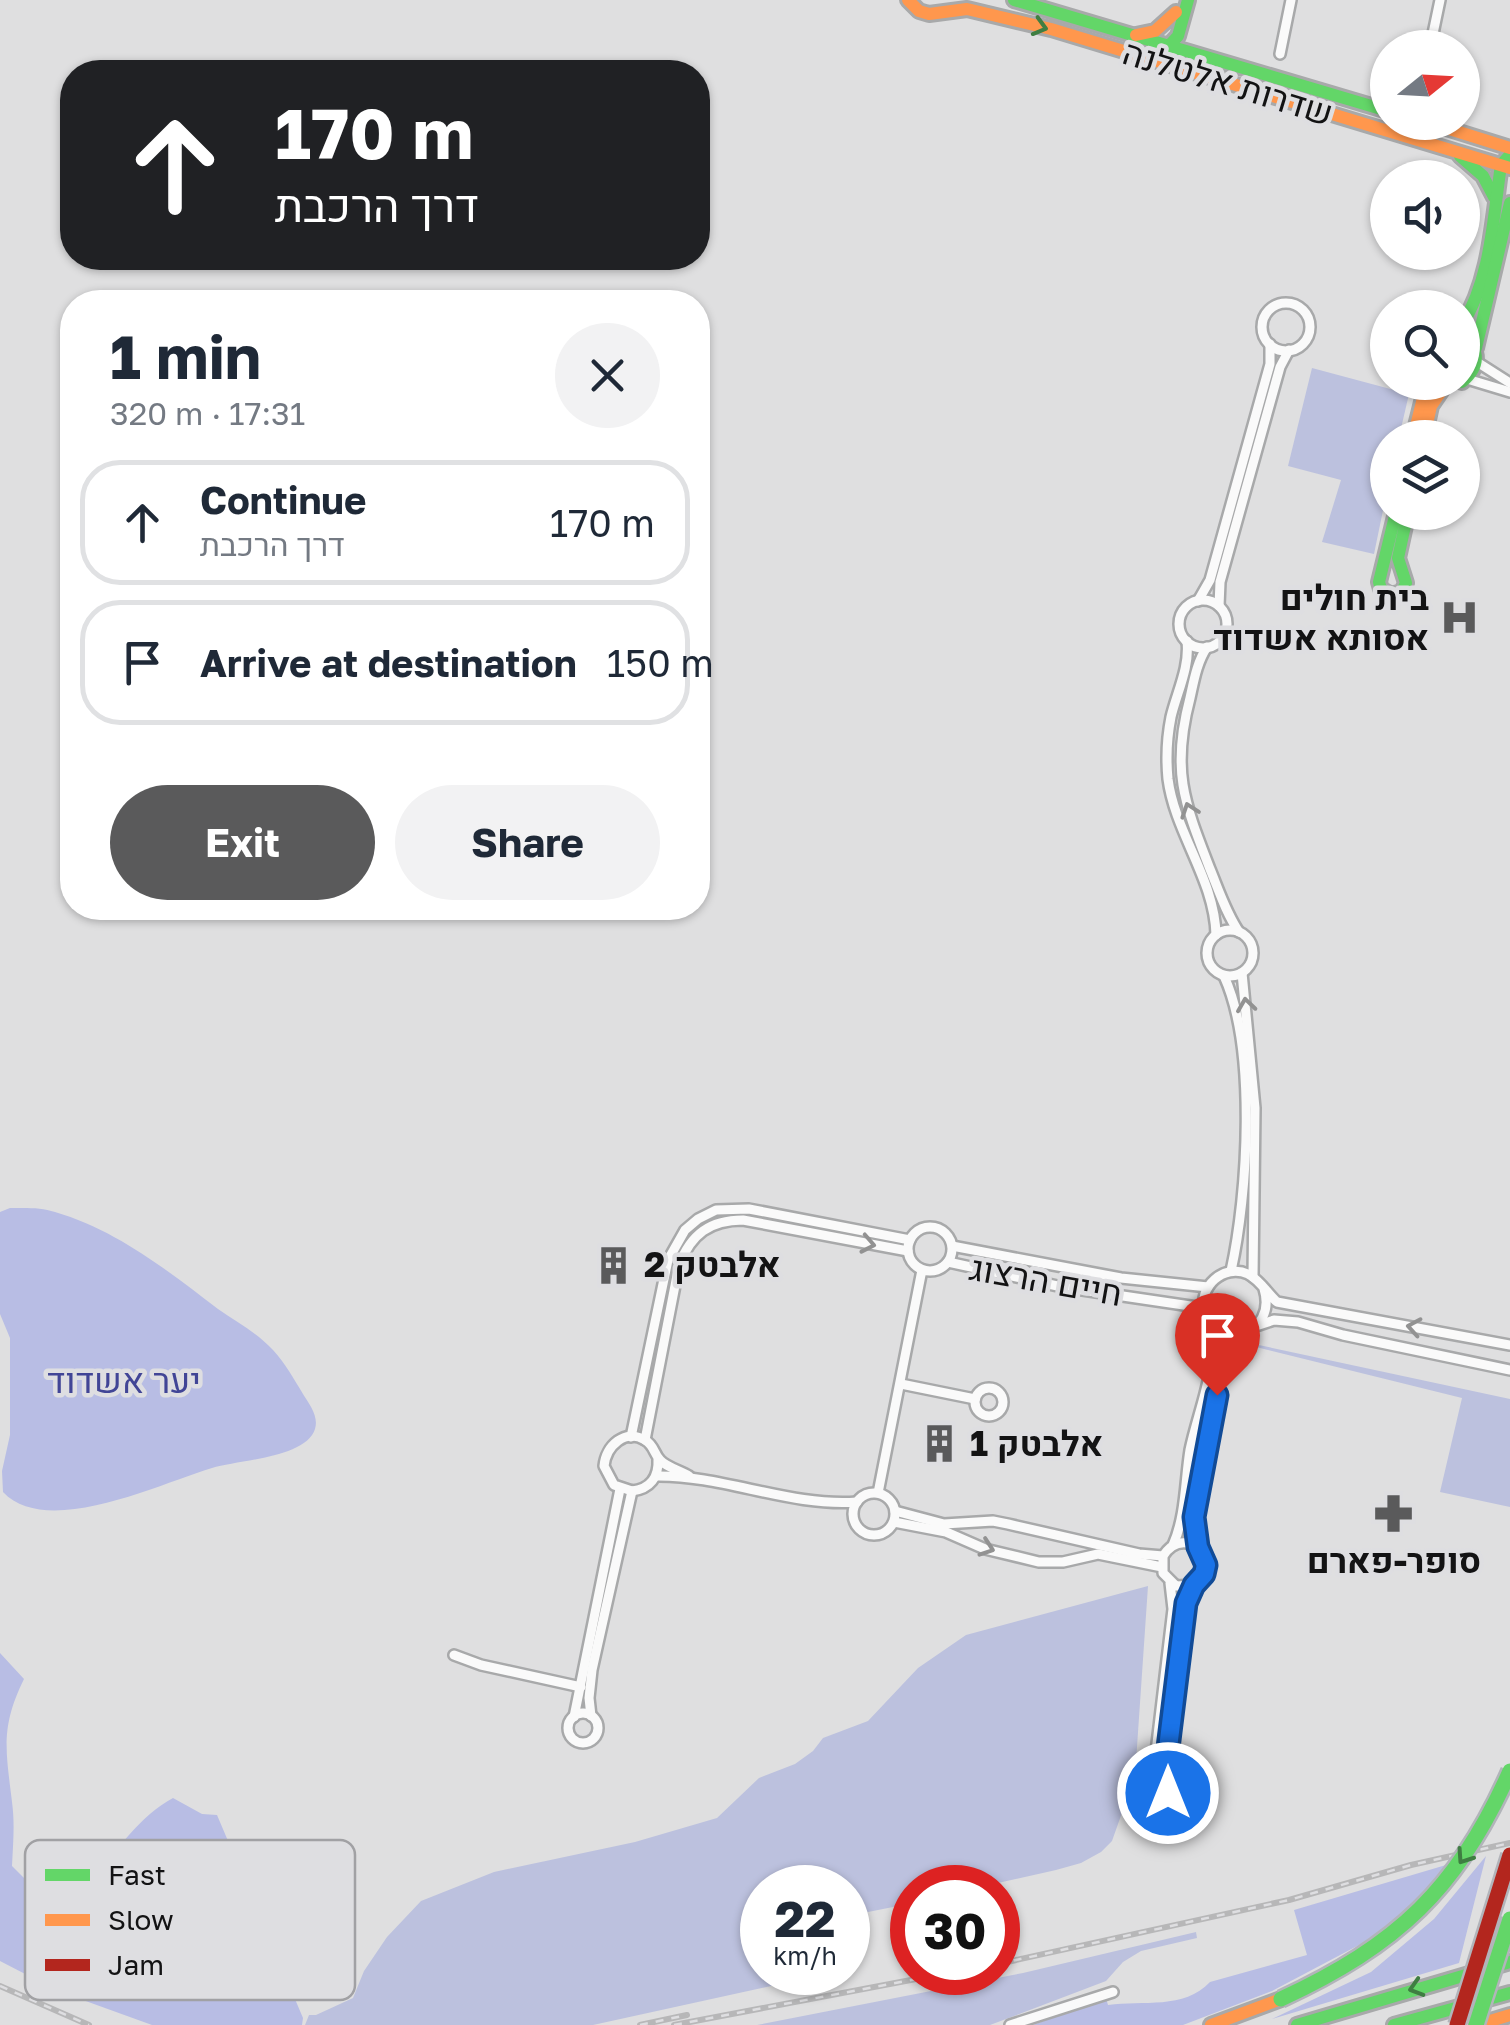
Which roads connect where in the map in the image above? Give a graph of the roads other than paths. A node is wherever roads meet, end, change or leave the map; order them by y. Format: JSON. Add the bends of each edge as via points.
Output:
{"nodes":[{"id":1,"x":908,"y":0,"type":"edge"},
{"id":2,"x":1014,"y":0,"type":"edge"},
{"id":3,"x":1188,"y":0,"type":"edge"},
{"id":4,"x":1291,"y":0,"type":"edge"},
{"id":5,"x":1440,"y":0,"type":"edge"},
{"id":6,"x":951,"y":6,"type":"edge"},
{"id":7,"x":1179,"y":10,"type":"edge"},
{"id":8,"x":1434,"y":30,"type":"edge"},
{"id":9,"x":1134,"y":36,"type":"junction"},
{"id":10,"x":1170,"y":46,"type":"junction"},
{"id":11,"x":1134,"y":54,"type":"junction"},
{"id":12,"x":1280,"y":54,"type":"dead end"},
{"id":13,"x":1215,"y":58,"type":"junction"},
{"id":14,"x":1191,"y":72,"type":"junction"},
{"id":15,"x":1370,"y":105,"type":"edge"},
{"id":16,"x":1466,"y":140,"type":"edge"},
{"id":17,"x":1455,"y":152,"type":"junction"},
{"id":18,"x":1508,"y":159,"type":"edge"},
{"id":19,"x":1506,"y":205,"type":"edge"},
{"id":20,"x":1477,"y":290,"type":"edge"},
{"id":21,"x":1480,"y":335,"type":"edge"},
{"id":22,"x":1270,"y":344,"type":"junction"},
{"id":23,"x":1289,"y":350,"type":"junction"},
{"id":24,"x":1480,"y":358,"type":"edge"},
{"id":25,"x":1510,"y":383,"type":"edge"},
{"id":26,"x":1480,"y":385,"type":"edge"},
{"id":27,"x":1510,"y":392,"type":"edge"},
{"id":28,"x":1392,"y":530,"type":"edge"},
{"id":29,"x":1404,"y":530,"type":"edge"},
{"id":30,"x":1198,"y":601,"type":"junction"},
{"id":31,"x":1219,"y":606,"type":"junction"},
{"id":32,"x":1187,"y":641,"type":"junction"},
{"id":33,"x":1208,"y":648,"type":"junction"},
{"id":34,"x":1239,"y":932,"type":"junction"},
{"id":35,"x":1216,"y":934,"type":"junction"},
{"id":36,"x":1242,"y":973,"type":"junction"},
{"id":37,"x":1224,"y":976,"type":"junction"},
{"id":38,"x":701,"y":1224,"type":"junction"},
{"id":39,"x":910,"y":1240,"type":"junction"},
{"id":40,"x":952,"y":1246,"type":"junction"},
{"id":41,"x":908,"y":1251,"type":"junction"},
{"id":42,"x":948,"y":1262,"type":"junction"},
{"id":43,"x":922,"y":1270,"type":"junction"},
{"id":44,"x":1231,"y":1271,"type":"junction"},
{"id":45,"x":1253,"y":1277,"type":"junction"},
{"id":46,"x":1208,"y":1287,"type":"junction"},
{"id":47,"x":1264,"y":1289,"type":"junction"},
{"id":48,"x":1204,"y":1308,"type":"junction"},
{"id":49,"x":1210,"y":1322,"type":"junction"},
{"id":50,"x":1258,"y":1325,"type":"junction"},
{"id":51,"x":1239,"y":1334,"type":"junction"},
{"id":52,"x":1510,"y":1345,"type":"edge"},
{"id":53,"x":1510,"y":1370,"type":"edge"},
{"id":54,"x":901,"y":1384,"type":"junction"},
{"id":55,"x":975,"y":1399,"type":"dead end"},
{"id":56,"x":631,"y":1436,"type":"junction"},
{"id":57,"x":645,"y":1440,"type":"junction"},
{"id":58,"x":658,"y":1459,"type":"junction"},
{"id":59,"x":656,"y":1476,"type":"junction"},
{"id":60,"x":689,"y":1476,"type":"junction"},
{"id":61,"x":620,"y":1489,"type":"junction"},
{"id":62,"x":632,"y":1491,"type":"junction"},
{"id":63,"x":878,"y":1494,"type":"junction"},
{"id":64,"x":857,"y":1502,"type":"junction"},
{"id":65,"x":831,"y":1504,"type":"junction"},
{"id":66,"x":894,"y":1516,"type":"junction"},
{"id":67,"x":853,"y":1517,"type":"junction"},
{"id":68,"x":1173,"y":1545,"type":"junction"},
{"id":69,"x":1198,"y":1547,"type":"junction"},
{"id":70,"x":1163,"y":1561,"type":"junction"},
{"id":71,"x":1170,"y":1582,"type":"junction"},
{"id":72,"x":1194,"y":1585,"type":"junction"},
{"id":73,"x":454,"y":1655,"type":"dead end"},
{"id":74,"x":581,"y":1687,"type":"junction"},
{"id":75,"x":591,"y":1716,"type":"junction"},
{"id":76,"x":574,"y":1717,"type":"junction"},
{"id":77,"x":1510,"y":1771,"type":"edge"},
{"id":78,"x":1173,"y":1796,"type":"junction"},
{"id":79,"x":1144,"y":1799,"type":"junction"},
{"id":80,"x":1510,"y":1855,"type":"edge"},
{"id":81,"x":1510,"y":1920,"type":"edge"},
{"id":82,"x":1510,"y":1962,"type":"edge"},
{"id":83,"x":1113,"y":1992,"type":"dead end"},
{"id":84,"x":1510,"y":1993,"type":"edge"},
{"id":85,"x":1510,"y":2016,"type":"edge"},
{"id":86,"x":1010,"y":2025,"type":"edge"},
{"id":87,"x":1211,"y":2025,"type":"edge"},
{"id":88,"x":1297,"y":2025,"type":"edge"},
{"id":89,"x":1394,"y":2025,"type":"edge"},
{"id":90,"x":1457,"y":2025,"type":"edge"},
{"id":91,"x":1476,"y":2025,"type":"edge"}],
"edges":[{"from":1,"to":6,"type":"main road","name":"שדרות אלטלנה","via":[[924,13]]},
{"from":2,"to":9,"type":"main road","name":"שדרות אלטלנה"},
{"from":3,"to":7,"type":"main road"},
{"from":4,"to":12,"type":"street"},
{"from":5,"to":8,"type":"street"},
{"from":6,"to":11,"type":"main road","name":"שדרות אלטלנה","one_way":true},
{"from":7,"to":9,"type":"main road","via":[[1155,31]]},
{"from":7,"to":10,"type":"main road"},
{"from":7,"to":13,"type":"main road","via":[[1191,41]]},
{"from":9,"to":10,"type":"main road","name":"שדרות אלטלנה"},
{"from":10,"to":11,"type":"main road","via":[[1158,54]]},
{"from":10,"to":13,"type":"main road","name":"שדרות אלטלנה"},
{"from":10,"to":14,"type":"main road"},
{"from":11,"to":14,"type":"main road","name":"שדרות אלטלנה"},
{"from":13,"to":15,"type":"main road","name":"שדרות אלטלנה"},
{"from":14,"to":17,"type":"main road","name":"שדרות אלטלנה"},
{"from":16,"to":18,"type":"main road"},
{"from":17,"to":18,"type":"main road","name":"שדרות אלטלנה"},
{"from":17,"to":19,"type":"main road"},
{"from":18,"to":19,"type":"main road"},
{"from":19,"to":20,"type":"main road"},
{"from":19,"to":21,"type":"main road"},
{"from":22,"to":23,"type":"street"},
{"from":22,"to":23,"type":"street","via":[[1262,332],[1264,317],[1276,305],[1293,304],[1310,327],[1303,344]]},
{"from":22,"to":30,"type":"street","via":[[1210,580]]},
{"from":23,"to":31,"type":"street"},
{"from":24,"to":25,"type":"street"},
{"from":26,"to":27,"type":"street"},
{"from":28,"to":29,"type":"main road","via":[[1380,577],[1381,589],[1391,595],[1406,583],[1398,558]]},
{"from":30,"to":31,"type":"street"},
{"from":30,"to":32,"type":"street","via":[[1182,615]]},
{"from":31,"to":33,"type":"street","via":[[1227,628]]},
{"from":32,"to":33,"type":"street"},
{"from":32,"to":35,"type":"street","via":[[1168,733],[1168,780]]},
{"from":34,"to":33,"type":"street","one_way":true,"via":[[1180,778],[1184,721]]},
{"from":34,"to":35,"type":"street"},
{"from":34,"to":36,"type":"street","via":[[1253,952]]},
{"from":35,"to":37,"type":"street","via":[[1208,960]]},
{"from":36,"to":37,"type":"street"},
{"from":45,"to":36,"type":"street","one_way":true,"via":[[1255,1108]]},
{"from":37,"to":44,"type":"street","via":[[1245,1102],[1242,1218]]},
{"from":38,"to":39,"type":"street","via":[[716,1210],[749,1208]]},
{"from":38,"to":41,"type":"street","one_way":true,"via":[[743,1220]]},
{"from":38,"to":56,"type":"street","via":[[685,1230],[668,1260]]},
{"from":38,"to":57,"type":"street","via":[[679,1264]]},
{"from":39,"to":40,"type":"street","via":[[918,1230],[937,1228]]},
{"from":39,"to":41,"type":"street"},
{"from":40,"to":42,"type":"street"},
{"from":40,"to":46,"type":"street","name":"חיים הרצוג"},
{"from":41,"to":43,"type":"street"},
{"from":42,"to":43,"type":"street"},
{"from":42,"to":48,"type":"street","name":"חיים הרצוג"},
{"from":43,"to":54,"type":"street"},
{"from":44,"to":45,"type":"street"},
{"from":44,"to":46,"type":"street"},
{"from":45,"to":47,"type":"street"},
{"from":46,"to":48,"type":"street"},
{"from":47,"to":50,"type":"street","via":[[1267,1308]]},
{"from":52,"to":47,"type":"street","one_way":true,"via":[[1277,1302]]},
{"from":48,"to":49,"type":"street"},
{"from":49,"to":51,"type":"street"},
{"from":49,"to":68,"type":"street","via":[[1211,1359]]},
{"from":50,"to":51,"type":"street"},
{"from":50,"to":53,"type":"street","via":[[1298,1322]]},
{"from":51,"to":69,"type":"street","via":[[1227,1354],[1204,1452],[1194,1517]]},
{"from":54,"to":55,"type":"street"},
{"from":54,"to":63,"type":"street"},
{"from":56,"to":57,"type":"street"},
{"from":56,"to":61,"type":"street","via":[[617,1440],[605,1458],[609,1480]]},
{"from":57,"to":58,"type":"street"},
{"from":58,"to":59,"type":"street"},
{"from":58,"to":60,"type":"street"},
{"from":59,"to":60,"type":"street"},
{"from":59,"to":62,"type":"street"},
{"from":60,"to":65,"type":"street"},
{"from":61,"to":62,"type":"street"},
{"from":61,"to":74,"type":"street"},
{"from":62,"to":75,"type":"street","via":[[592,1670]]},
{"from":63,"to":64,"type":"street"},
{"from":63,"to":66,"type":"street","via":[[889,1500]]},
{"from":64,"to":65,"type":"street"},
{"from":64,"to":67,"type":"street"},
{"from":65,"to":67,"type":"street"},
{"from":66,"to":67,"type":"street","via":[[885,1532],[872,1535]]},
{"from":66,"to":70,"type":"street","via":[[944,1524],[992,1521]]},
{"from":66,"to":70,"type":"street","one_way":true,"via":[[1039,1562],[1098,1554]]},
{"from":68,"to":69,"type":"street"},
{"from":68,"to":70,"type":"street"},
{"from":69,"to":72,"type":"street","via":[[1206,1565]]},
{"from":70,"to":71,"type":"street"},
{"from":71,"to":72,"type":"street"},
{"from":71,"to":79,"type":"street","via":[[1153,1777]]},
{"from":72,"to":78,"type":"street","via":[[1185,1607],[1167,1756]]},
{"from":73,"to":74,"type":"street"},
{"from":74,"to":76,"type":"street"},
{"from":75,"to":76,"type":"street"},
{"from":75,"to":76,"type":"street","via":[[597,1733],[582,1743],[569,1730]]},
{"from":77,"to":87,"type":"main road","one_way":true,"bridge":true,"via":[[1464,1858],[1378,1949],[1281,1999]]},
{"from":78,"to":79,"type":"street","via":[[1158,1792]]},
{"from":78,"to":79,"type":"street","via":[[1181,1822],[1162,1836],[1141,1825]]},
{"from":80,"to":90,"type":"main road","bridge":true},
{"from":81,"to":91,"type":"main road","bridge":true},
{"from":82,"to":88,"type":"main road","one_way":true},
{"from":83,"to":86,"type":"street"},
{"from":84,"to":89,"type":"main road"},
{"from":85,"to":91,"type":"main road"}]}
